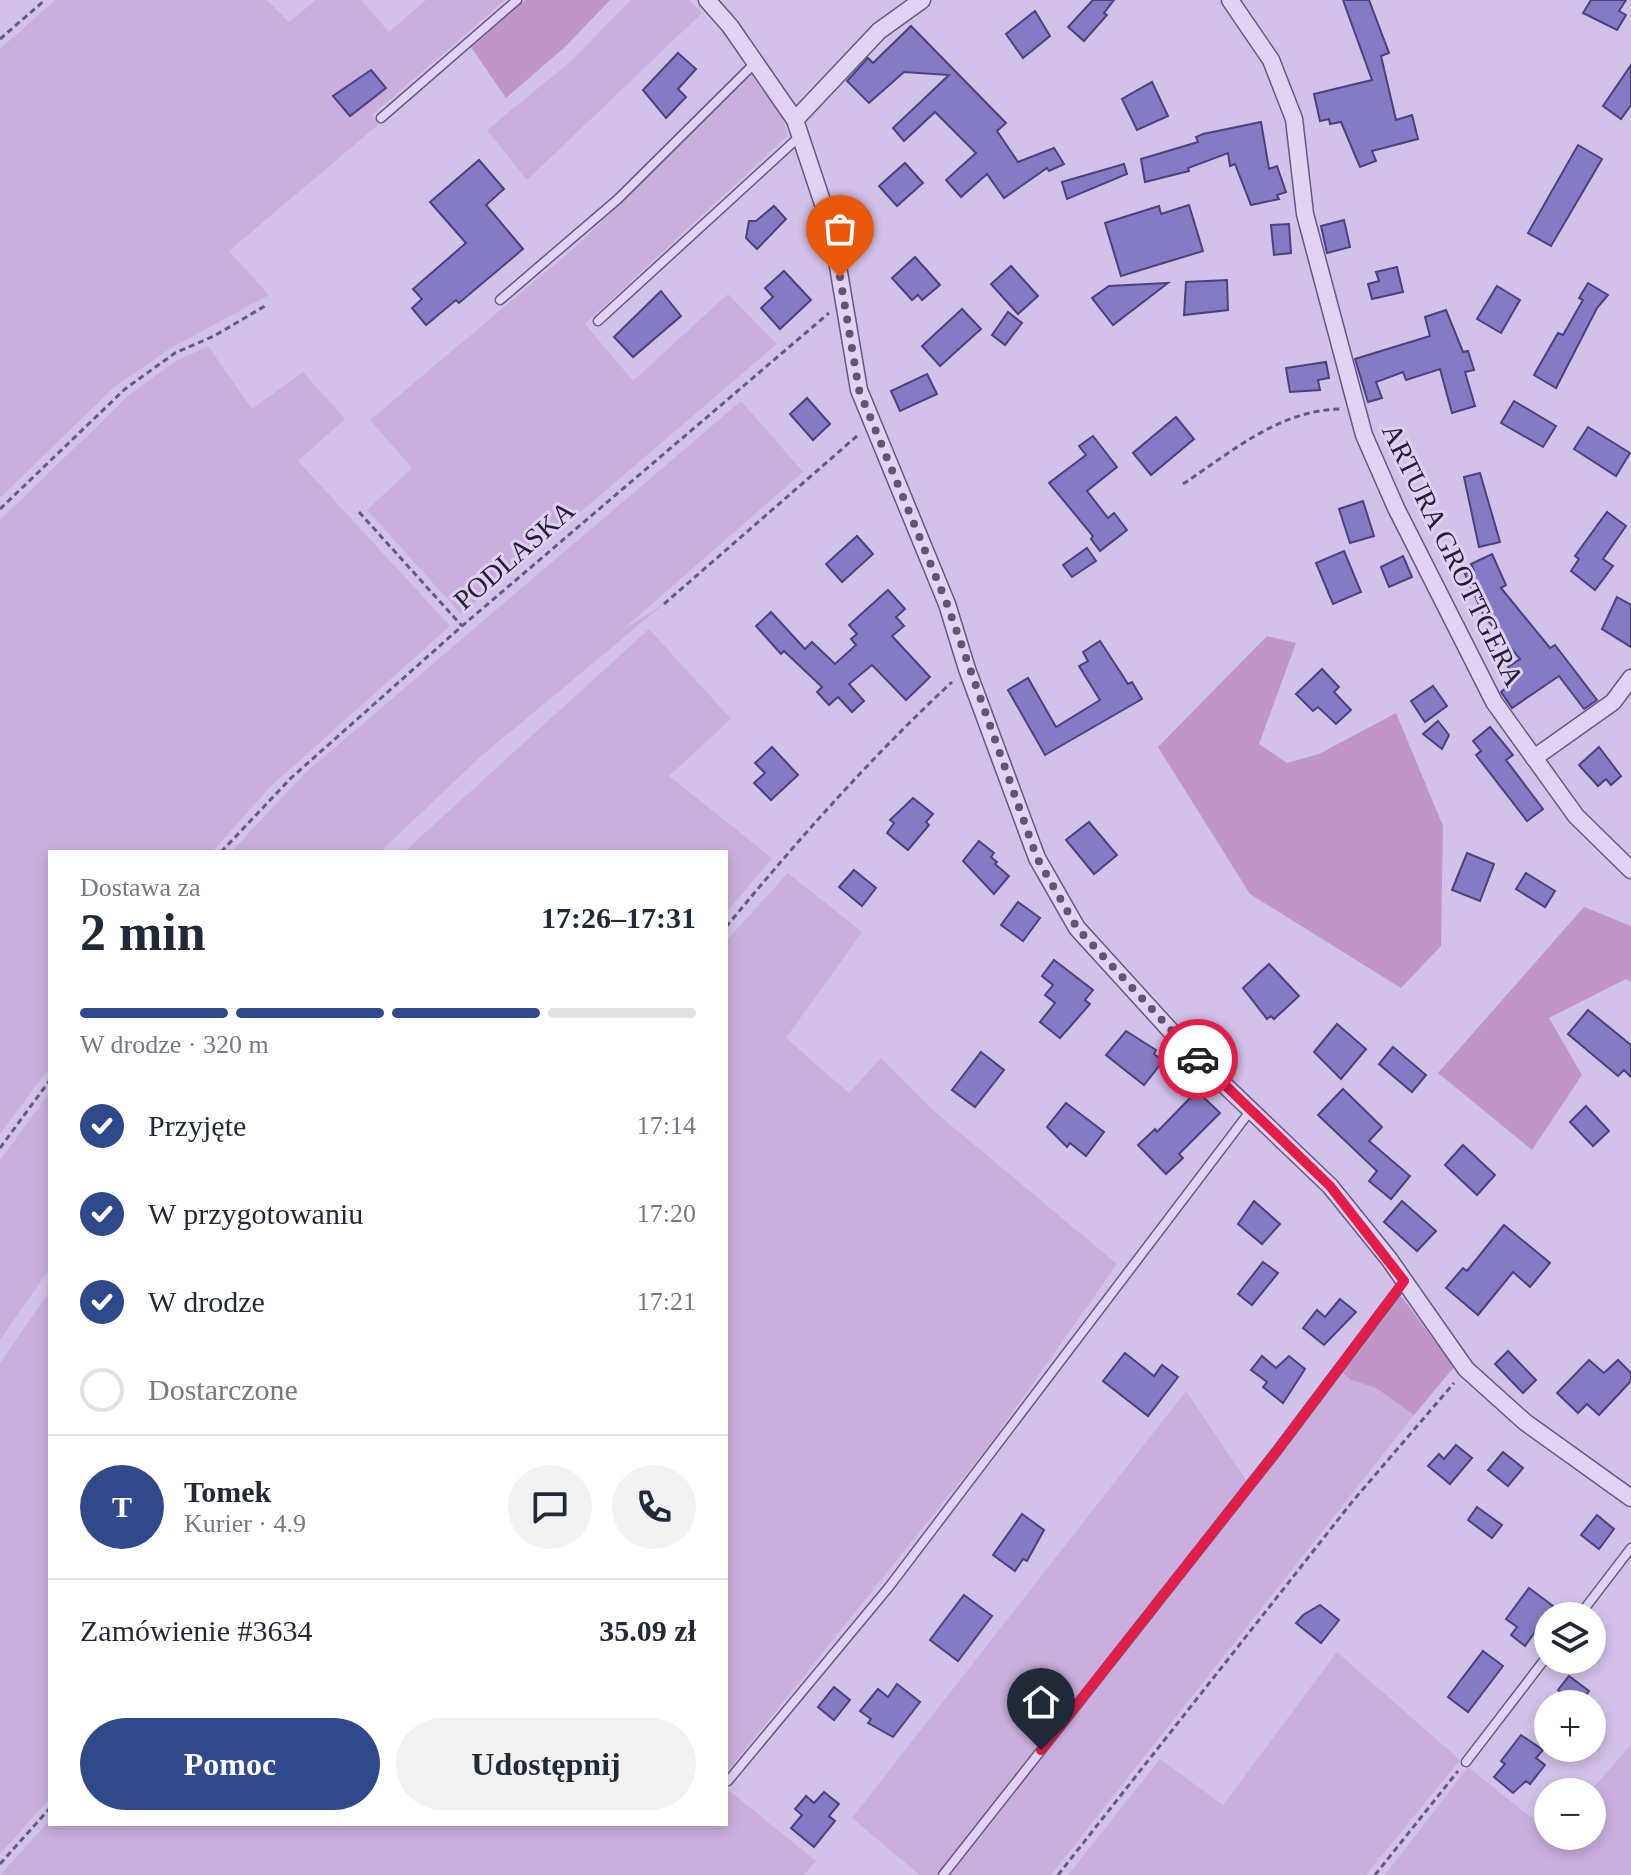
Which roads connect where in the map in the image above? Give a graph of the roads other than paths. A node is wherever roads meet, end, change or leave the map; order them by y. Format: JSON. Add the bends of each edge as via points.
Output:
{"nodes":[{"id":1,"x":517,"y":0,"type":"edge"},
{"id":2,"x":707,"y":0,"type":"edge"},
{"id":3,"x":922,"y":0,"type":"edge"},
{"id":4,"x":1230,"y":0,"type":"edge"},
{"id":5,"x":755,"y":63,"type":"junction"},
{"id":6,"x":381,"y":118,"type":"dead end"},
{"id":7,"x":795,"y":120,"type":"junction"},
{"id":8,"x":800,"y":137,"type":"junction"},
{"id":9,"x":500,"y":300,"type":"dead end"},
{"id":10,"x":598,"y":321,"type":"dead end"},
{"id":11,"x":1631,"y":678,"type":"edge"},
{"id":12,"x":1534,"y":758,"type":"junction"},
{"id":13,"x":1631,"y":870,"type":"edge"},
{"id":14,"x":1251,"y":1110,"type":"junction"},
{"id":15,"x":1404,"y":1281,"type":"junction"},
{"id":16,"x":1631,"y":1498,"type":"edge"},
{"id":17,"x":1631,"y":1548,"type":"edge"},
{"id":18,"x":1590,"y":1602,"type":"edge"},
{"id":19,"x":1534,"y":1673,"type":"edge"},
{"id":20,"x":1466,"y":1762,"type":"road end"},
{"id":21,"x":728,"y":1781,"type":"dead end"},
{"id":22,"x":943,"y":1875,"type":"edge"}],
"edges":[{"from":1,"to":6,"type":"lane"},
{"from":2,"to":5,"type":"street"},
{"from":3,"to":7,"type":"street","via":[[879,31]]},
{"from":4,"to":12,"type":"street","name":"ARTURA GROTTGERA","via":[[1271,60],[1294,119],[1305,214],[1364,435],[1494,702]]},
{"from":5,"to":7,"type":"street"},
{"from":5,"to":9,"type":"lane","via":[[618,199]]},
{"from":7,"to":8,"type":"street"},
{"from":8,"to":10,"type":"lane"},
{"from":8,"to":14,"type":"street","via":[[832,231],[859,390],[947,604],[1037,858],[1077,928],[1189,1051]]},
{"from":11,"to":12,"type":"street","via":[[1613,702]]},
{"from":12,"to":13,"type":"street","name":"ARTURA GROTTGERA","via":[[1576,816]]},
{"from":14,"to":15,"type":"street","via":[[1330,1186]]},
{"from":14,"to":21,"type":"lane","via":[[889,1587]]},
{"from":15,"to":16,"type":"street","via":[[1466,1369],[1525,1422]]},
{"from":15,"to":22,"type":"lane"},
{"from":17,"to":18,"type":"lane"},
{"from":19,"to":20,"type":"lane"}]}
